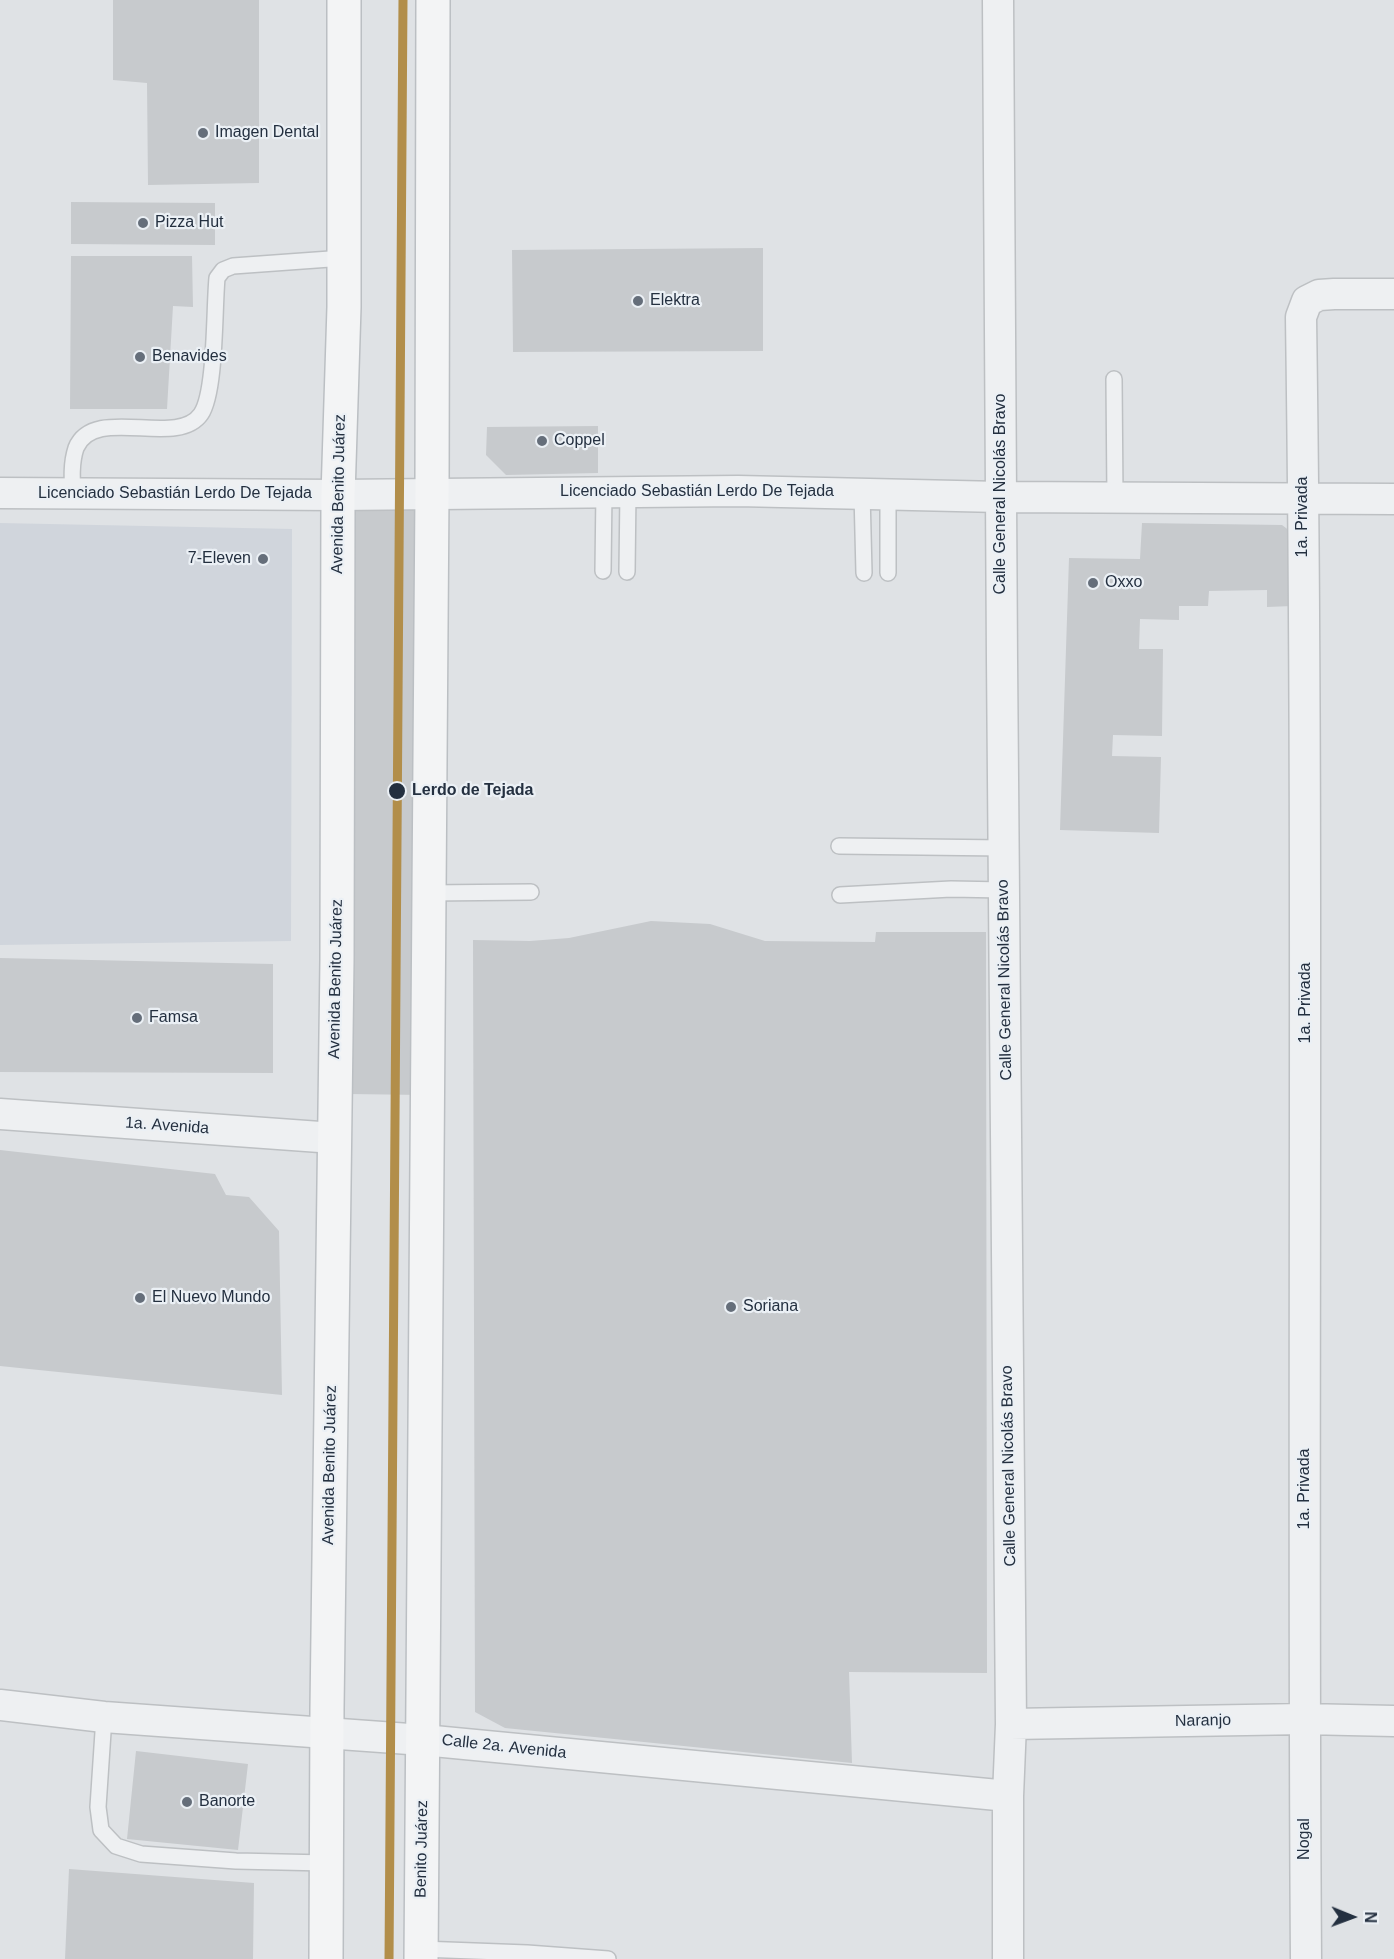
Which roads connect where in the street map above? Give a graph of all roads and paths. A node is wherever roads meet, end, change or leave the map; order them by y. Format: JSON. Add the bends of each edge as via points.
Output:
{"nodes":[{"id":1,"x":344,"y":0,"type":"edge"},
{"id":2,"x":433,"y":0,"type":"edge"},
{"id":3,"x":998,"y":0,"type":"edge"},
{"id":4,"x":344,"y":258,"type":"junction"},
{"id":5,"x":1394,"y":294,"type":"edge"},
{"id":6,"x":1114,"y":379,"type":"dead end"},
{"id":7,"x":616,"y":491,"type":"junction"},
{"id":8,"x":0,"y":493,"type":"edge"},
{"id":9,"x":432,"y":493,"type":"junction"},
{"id":10,"x":73,"y":494,"type":"junction"},
{"id":11,"x":875,"y":494,"type":"junction"},
{"id":12,"x":338,"y":495,"type":"junction"},
{"id":13,"x":1000,"y":497,"type":"junction"},
{"id":14,"x":1115,"y":498,"type":"junction"},
{"id":15,"x":1304,"y":498,"type":"junction"},
{"id":16,"x":1394,"y":499,"type":"edge"},
{"id":17,"x":603,"y":571,"type":"dead end"},
{"id":18,"x":627,"y":572,"type":"dead end"},
{"id":19,"x":864,"y":573,"type":"dead end"},
{"id":20,"x":888,"y":573,"type":"dead end"},
{"id":21,"x":839,"y":846,"type":"dead end"},
{"id":22,"x":1004,"y":848,"type":"junction"},
{"id":23,"x":1004,"y":890,"type":"junction"},
{"id":24,"x":531,"y":892,"type":"dead end"},
{"id":25,"x":428,"y":893,"type":"junction"},
{"id":26,"x":840,"y":895,"type":"dead end"},
{"id":27,"x":0,"y":1114,"type":"edge"},
{"id":28,"x":334,"y":1138,"type":"junction"},
{"id":29,"x":0,"y":1705,"type":"edge"},
{"id":30,"x":104,"y":1717,"type":"junction"},
{"id":31,"x":1304,"y":1719,"type":"junction"},
{"id":32,"x":1394,"y":1721,"type":"edge"},
{"id":33,"x":1011,"y":1724,"type":"junction"},
{"id":34,"x":327,"y":1732,"type":"junction"},
{"id":35,"x":423,"y":1740,"type":"junction"},
{"id":36,"x":1008,"y":1796,"type":"junction"},
{"id":37,"x":326,"y":1863,"type":"junction"},
{"id":38,"x":421,"y":1954,"type":"edge"},
{"id":39,"x":326,"y":1959,"type":"edge"},
{"id":40,"x":608,"y":1959,"type":"edge"},
{"id":41,"x":1008,"y":1959,"type":"edge"},
{"id":42,"x":1306,"y":1959,"type":"edge"}],
"edges":[{"from":1,"to":4,"type":"main road","name":"Avenida Benito Juárez"},
{"from":2,"to":9,"type":"main road"},
{"from":3,"to":13,"type":"street","name":"Calle General Nicolás Bravo"},
{"from":4,"to":10,"type":"lane","via":[[223,270],[218,278],[212,364],[201,414],[181,426],[101,429],[90,433],[77,447],[72,465]]},
{"from":4,"to":12,"type":"main road","name":"Avenida Benito Juárez"},
{"from":5,"to":15,"type":"street","name":"1a. Privada","via":[[1319,295],[1307,301],[1301,316]]},
{"from":6,"to":14,"type":"lane"},
{"from":7,"to":9,"type":"street","name":"Licenciado Sebastián Lerdo De Tejada"},
{"from":7,"to":11,"type":"street","name":"Licenciado Sebastián Lerdo De Tejada"},
{"from":7,"to":17,"type":"lane"},
{"from":7,"to":18,"type":"lane"},
{"from":8,"to":10,"type":"street","name":"Licenciado Sebastián Lerdo De Tejada"},
{"from":9,"to":12,"type":"street","name":"Licenciado Sebastián Lerdo De Tejada"},
{"from":9,"to":25,"type":"main road"},
{"from":10,"to":12,"type":"street","name":"Licenciado Sebastián Lerdo De Tejada"},
{"from":11,"to":13,"type":"street","name":"Licenciado Sebastián Lerdo De Tejada"},
{"from":11,"to":19,"type":"lane"},
{"from":11,"to":20,"type":"lane"},
{"from":12,"to":28,"type":"main road","name":"Avenida Benito Juárez"},
{"from":13,"to":14,"type":"street","name":"Licenciado Sebastián Lerdo De Tejada"},
{"from":13,"to":22,"type":"street","name":"Calle General Nicolás Bravo"},
{"from":14,"to":15,"type":"street","name":"Licenciado Sebastián Lerdo De Tejada"},
{"from":15,"to":16,"type":"street","name":"Licenciado Sebastián Lerdo De Tejada"},
{"from":15,"to":31,"type":"street","name":"1a. Privada"},
{"from":21,"to":22,"type":"lane"},
{"from":22,"to":23,"type":"street","name":"Calle General Nicolás Bravo"},
{"from":23,"to":26,"type":"lane"},
{"from":23,"to":33,"type":"street","name":"Calle General Nicolás Bravo"},
{"from":24,"to":25,"type":"lane"},
{"from":25,"to":35,"type":"main road"},
{"from":27,"to":28,"type":"street","name":"1a. Avenida"},
{"from":28,"to":34,"type":"main road","name":"Avenida Benito Juárez"},
{"from":29,"to":30,"type":"street","name":"Calle 2a. Avenida"},
{"from":30,"to":34,"type":"street","name":"Calle 2a. Avenida"},
{"from":30,"to":37,"type":"lane","via":[[98,1807],[101,1830],[116,1846],[141,1854]]},
{"from":31,"to":32,"type":"street","name":"Naranjo"},
{"from":31,"to":33,"type":"street","name":"Naranjo"},
{"from":31,"to":42,"type":"street","name":"Nogal"},
{"from":33,"to":36,"type":"street","name":"Calle General Nicolás Bravo"},
{"from":34,"to":35,"type":"street","name":"Calle 2a. Avenida"},
{"from":34,"to":37,"type":"main road","name":"Avenida Benito Juárez"},
{"from":35,"to":36,"type":"street","name":"Calle 2a. Avenida"},
{"from":35,"to":38,"type":"main road","name":"Benito Juárez"},
{"from":36,"to":41,"type":"street","name":"Calle General Nicolás Bravo"},
{"from":37,"to":39,"type":"main road","name":"Avenida Benito Juárez"},
{"from":38,"to":40,"type":"lane","via":[[527,1953]]}]}
